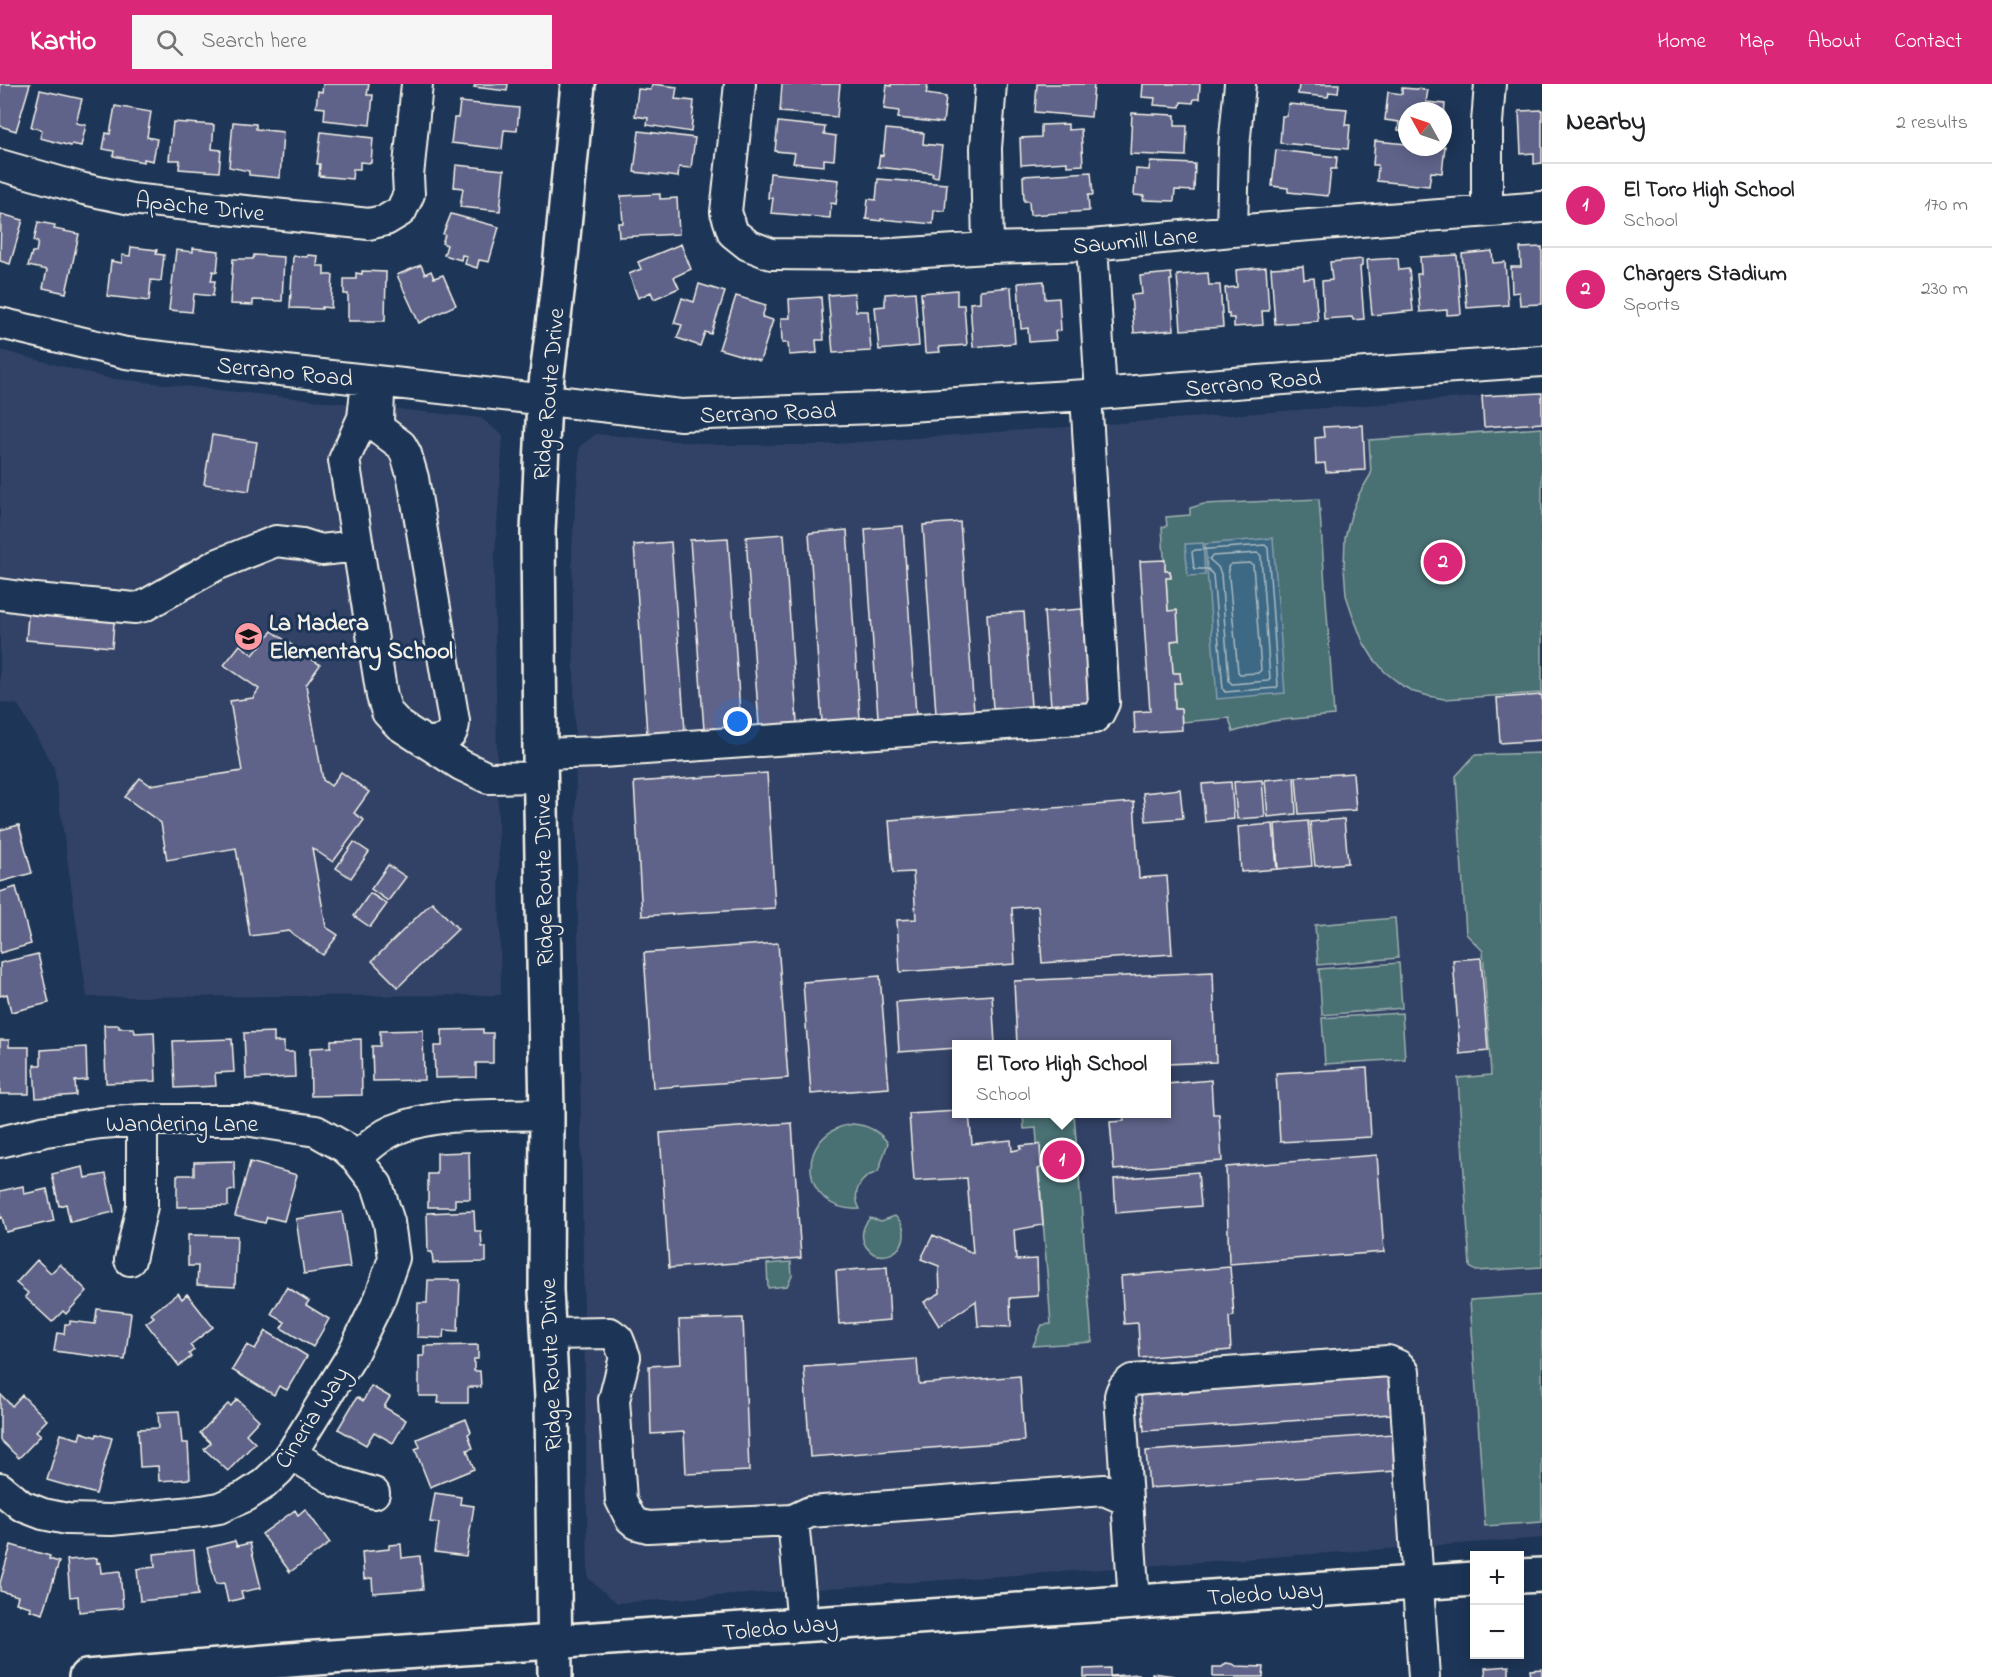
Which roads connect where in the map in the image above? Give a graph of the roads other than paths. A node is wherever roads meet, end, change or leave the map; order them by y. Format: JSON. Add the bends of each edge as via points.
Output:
{"nodes":[{"id":1,"x":417,"y":84,"type":"edge"},
{"id":2,"x":578,"y":84,"type":"edge"},
{"id":3,"x":740,"y":84,"type":"edge"},
{"id":4,"x":991,"y":84,"type":"edge"},
{"id":5,"x":1240,"y":84,"type":"edge"},
{"id":6,"x":1490,"y":84,"type":"edge"},
{"id":7,"x":0,"y":165,"type":"edge"},
{"id":8,"x":1542,"y":207,"type":"edge"},
{"id":9,"x":1487,"y":211,"type":"junction"},
{"id":10,"x":1232,"y":231,"type":"junction"},
{"id":11,"x":1092,"y":245,"type":"junction"},
{"id":12,"x":988,"y":248,"type":"junction"},
{"id":13,"x":0,"y":323,"type":"edge"},
{"id":14,"x":1542,"y":361,"type":"edge"},
{"id":15,"x":373,"y":382,"type":"junction"},
{"id":16,"x":1093,"y":395,"type":"junction"},
{"id":17,"x":544,"y":401,"type":"junction"},
{"id":18,"x":358,"y":546,"type":"junction"},
{"id":19,"x":0,"y":594,"type":"edge"},
{"id":20,"x":427,"y":742,"type":"junction"},
{"id":21,"x":540,"y":766,"type":"junction"},
{"id":22,"x":547,"y":1114,"type":"junction"},
{"id":23,"x":142,"y":1120,"type":"junction"},
{"id":24,"x":0,"y":1142,"type":"edge"},
{"id":25,"x":356,"y":1158,"type":"junction"},
{"id":26,"x":130,"y":1260,"type":"dead end"},
{"id":27,"x":549,"y":1334,"type":"junction"},
{"id":28,"x":291,"y":1454,"type":"junction"},
{"id":29,"x":0,"y":1488,"type":"edge"},
{"id":30,"x":374,"y":1493,"type":"dead end"},
{"id":31,"x":1127,"y":1500,"type":"junction"},
{"id":32,"x":793,"y":1520,"type":"junction"},
{"id":33,"x":1542,"y":1575,"type":"edge"},
{"id":34,"x":1524,"y":1576,"type":"edge"},
{"id":35,"x":1470,"y":1579,"type":"edge"},
{"id":36,"x":1417,"y":1583,"type":"junction"},
{"id":37,"x":1134,"y":1602,"type":"junction"},
{"id":38,"x":803,"y":1624,"type":"junction"},
{"id":39,"x":555,"y":1642,"type":"junction"},
{"id":40,"x":86,"y":1677,"type":"edge"},
{"id":41,"x":555,"y":1677,"type":"edge"},
{"id":42,"x":1424,"y":1677,"type":"edge"}],
"edges":[{"from":1,"to":7,"type":"street","name":"Apache Drive","via":[[409,194],[401,211],[369,224],[131,199]]},
{"from":2,"to":17,"type":"main road","name":"Ridge Route Drive"},
{"from":3,"to":12,"type":"street","name":"Sawmill Lane","via":[[726,212],[733,233],[748,245],[771,254],[877,255]]},
{"from":4,"to":12,"type":"street","via":[[986,148]]},
{"from":5,"to":10,"type":"street"},
{"from":6,"to":9,"type":"street","via":[[1486,123]]},
{"from":8,"to":9,"type":"street","name":"Sawmill Lane"},
{"from":9,"to":10,"type":"street","name":"Sawmill Lane"},
{"from":10,"to":11,"type":"street","name":"Sawmill Lane"},
{"from":11,"to":12,"type":"street","name":"Sawmill Lane"},
{"from":11,"to":16,"type":"street"},
{"from":13,"to":15,"type":"street","name":"Serrano Road","via":[[126,353]]},
{"from":14,"to":16,"type":"street","name":"Serrano Road"},
{"from":15,"to":17,"type":"street","name":"Serrano Road"},
{"from":15,"to":18,"type":"street","via":[[363,418],[344,460]]},
{"from":15,"to":20,"type":"street","via":[[381,430],[401,445],[412,478],[454,721],[454,729],[443,741]]},
{"from":16,"to":17,"type":"street","name":"Serrano Road","via":[[681,415]]},
{"from":16,"to":21,"type":"street","via":[[1104,703],[1094,717],[602,752]]},
{"from":17,"to":21,"type":"main road","name":"Ridge Route Drive","via":[[538,532]]},
{"from":18,"to":19,"type":"street","via":[[321,550],[276,540],[216,565],[135,608]]},
{"from":18,"to":20,"type":"street","via":[[387,712],[399,725]]},
{"from":20,"to":21,"type":"street","via":[[488,778]]},
{"from":21,"to":22,"type":"main road","name":"Ridge Route Drive"},
{"from":22,"to":25,"type":"street","via":[[454,1118],[411,1125],[379,1138]]},
{"from":22,"to":27,"type":"main road","name":"Ridge Route Drive"},
{"from":23,"to":24,"type":"street","name":"Wandering Lane","via":[[90,1124]]},
{"from":23,"to":25,"type":"street","name":"Wandering Lane","via":[[245,1120],[294,1126],[316,1131]]},
{"from":23,"to":26,"type":"street","via":[[142,1206]]},
{"from":25,"to":28,"type":"street","name":"Cineria Way","via":[[377,1185],[384,1203],[394,1258],[380,1298],[352,1355]]},
{"from":27,"to":32,"type":"street","via":[[610,1333],[621,1344],[625,1357],[614,1400],[621,1500],[637,1524],[648,1527]]},
{"from":27,"to":39,"type":"main road","name":"Ridge Route Drive"},
{"from":28,"to":29,"type":"street","name":"Cineria Way","via":[[253,1492],[202,1511],[111,1520],[67,1519],[22,1506]]},
{"from":28,"to":30,"type":"street","via":[[338,1482]]},
{"from":31,"to":32,"type":"street","via":[[1104,1490],[810,1512]]},
{"from":31,"to":36,"type":"street","via":[[1120,1396],[1132,1380],[1395,1363],[1404,1372]]},
{"from":31,"to":37,"type":"street"},
{"from":32,"to":38,"type":"street"},
{"from":33,"to":34,"type":"main road"},
{"from":35,"to":36,"type":"main road","name":"Toledo Way"},
{"from":36,"to":37,"type":"main road","name":"Toledo Way"},
{"from":36,"to":42,"type":"street"},
{"from":37,"to":38,"type":"main road","name":"Toledo Way"},
{"from":38,"to":39,"type":"main road","name":"Toledo Way"},
{"from":39,"to":40,"type":"main road","name":"Toledo Way"},
{"from":39,"to":41,"type":"main road","name":"Ridge Route Drive"}]}
